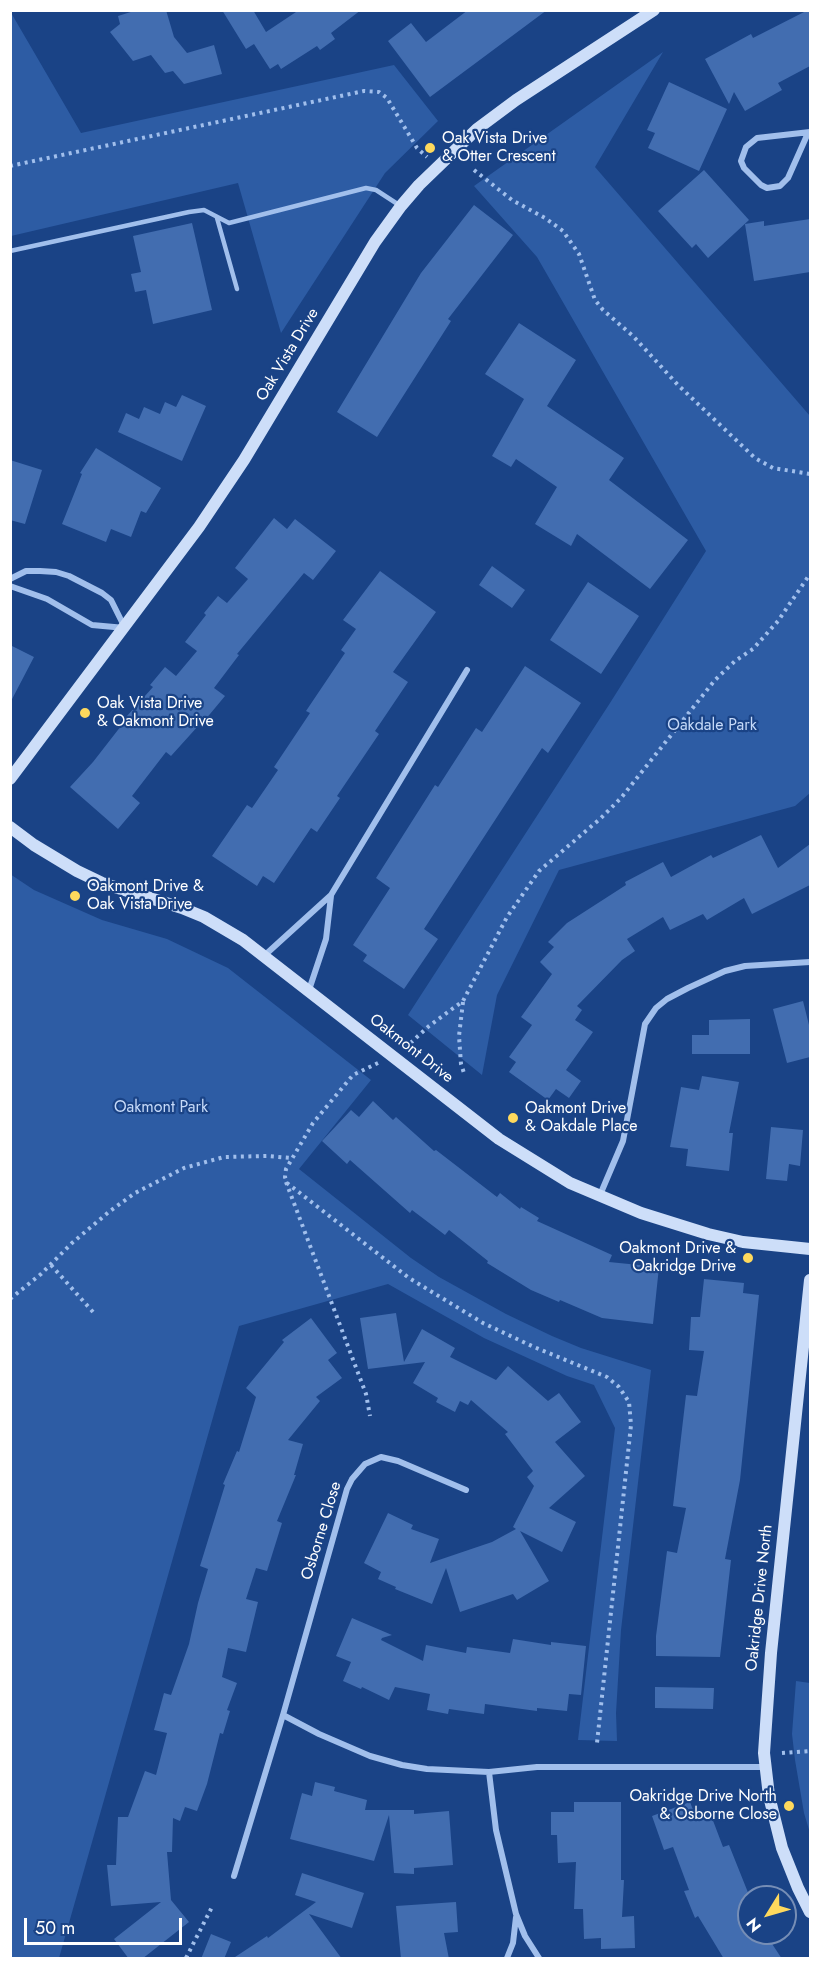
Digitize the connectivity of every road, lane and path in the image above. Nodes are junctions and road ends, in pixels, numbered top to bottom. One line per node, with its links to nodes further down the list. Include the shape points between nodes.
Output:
1 (654, 10): 6 (street, Oak Vista Drive, via 485,123)
2 (809, 133): 2 (street, via 757,138 746,147 741,161 744,168 761,185 780,186 789,178)
3 (424, 155): 4 (path, via 387,98 379,92 364,91)
4 (10, 166)
5 (474, 170): 10 (path, via 512,200 563,231 579,254 603,310 755,458 773,468)
6 (401, 206): 7 (lane, via 366,188 229,223); 14 (street, Oak Vista Drive, via 375,242 244,460)
7 (217, 218): 8 (lane, via 204,210 189,212); 9 (lane)
8 (10, 251)
9 (237, 289)
10 (808, 474)
11 (810, 574): 22 (path, via 778,621 753,649 716,680 621,798 538,871 507,916)
12 (10, 579): 14 (street, via 40,571 69,576 111,600)
13 (10, 586): 14 (street, via 47,599 92,625)
14 (125, 628): 16 (street, Oak Vista Drive)
15 (467, 670): 18 (street)
16 (10, 780)
17 (10, 827): 19 (street, Oakmont Drive, via 77,872 204,917)
18 (331, 895): 19 (street); 21 (street, via 326,939)
19 (265, 955): 21 (street, Oakmont Drive)
20 (810, 962): 28 (street, via 724,971 656,1008 645,1024 623,1141)
21 (309, 990): 28 (street, Oakmont Drive, via 499,1139 545,1169)
22 (464, 1001): 23 (path); 25 (path, via 459,1036)
23 (411, 1044)
24 (375, 1065): 26 (path, via 353,1075 313,1123)
25 (465, 1076)
26 (291, 1158): 27 (path); 30 (path, via 224,1157 184,1168 118,1205)
27 (285, 1177): 34 (path, via 366,1394); 37 (path, via 292,1188 409,1278 483,1323 607,1377 629,1402 631,1425)
28 (599, 1196): 29 (street, Oakmont Drive, via 708,1234)
29 (810, 1249)
30 (51, 1265): 32 (path); 33 (path)
31 (810, 1280): 40 (street, Oakridge Drive North, via 771,1653)
32 (10, 1299)
33 (93, 1312)
34 (370, 1416)
35 (466, 1490): 36 (street, Osborne Close, via 388,1458 374,1459 358,1471 347,1489)
36 (283, 1715): 41 (street, via 327,1738 386,1761 428,1770); 42 (street, Osborne Close)
37 (597, 1743)
38 (810, 1751): 39 (path)
39 (782, 1753)
40 (765, 1767): 41 (street, via 537,1767); 44 (street, Oakridge Drive North, via 782,1848)
41 (489, 1772): 45 (street, via 496,1830)
42 (234, 1876)
43 (213, 1905): 46 (path)
44 (810, 1912)
45 (516, 1914): 47 (street); 48 (street)
46 (186, 1959)
47 (507, 1959)
48 (539, 1959)

